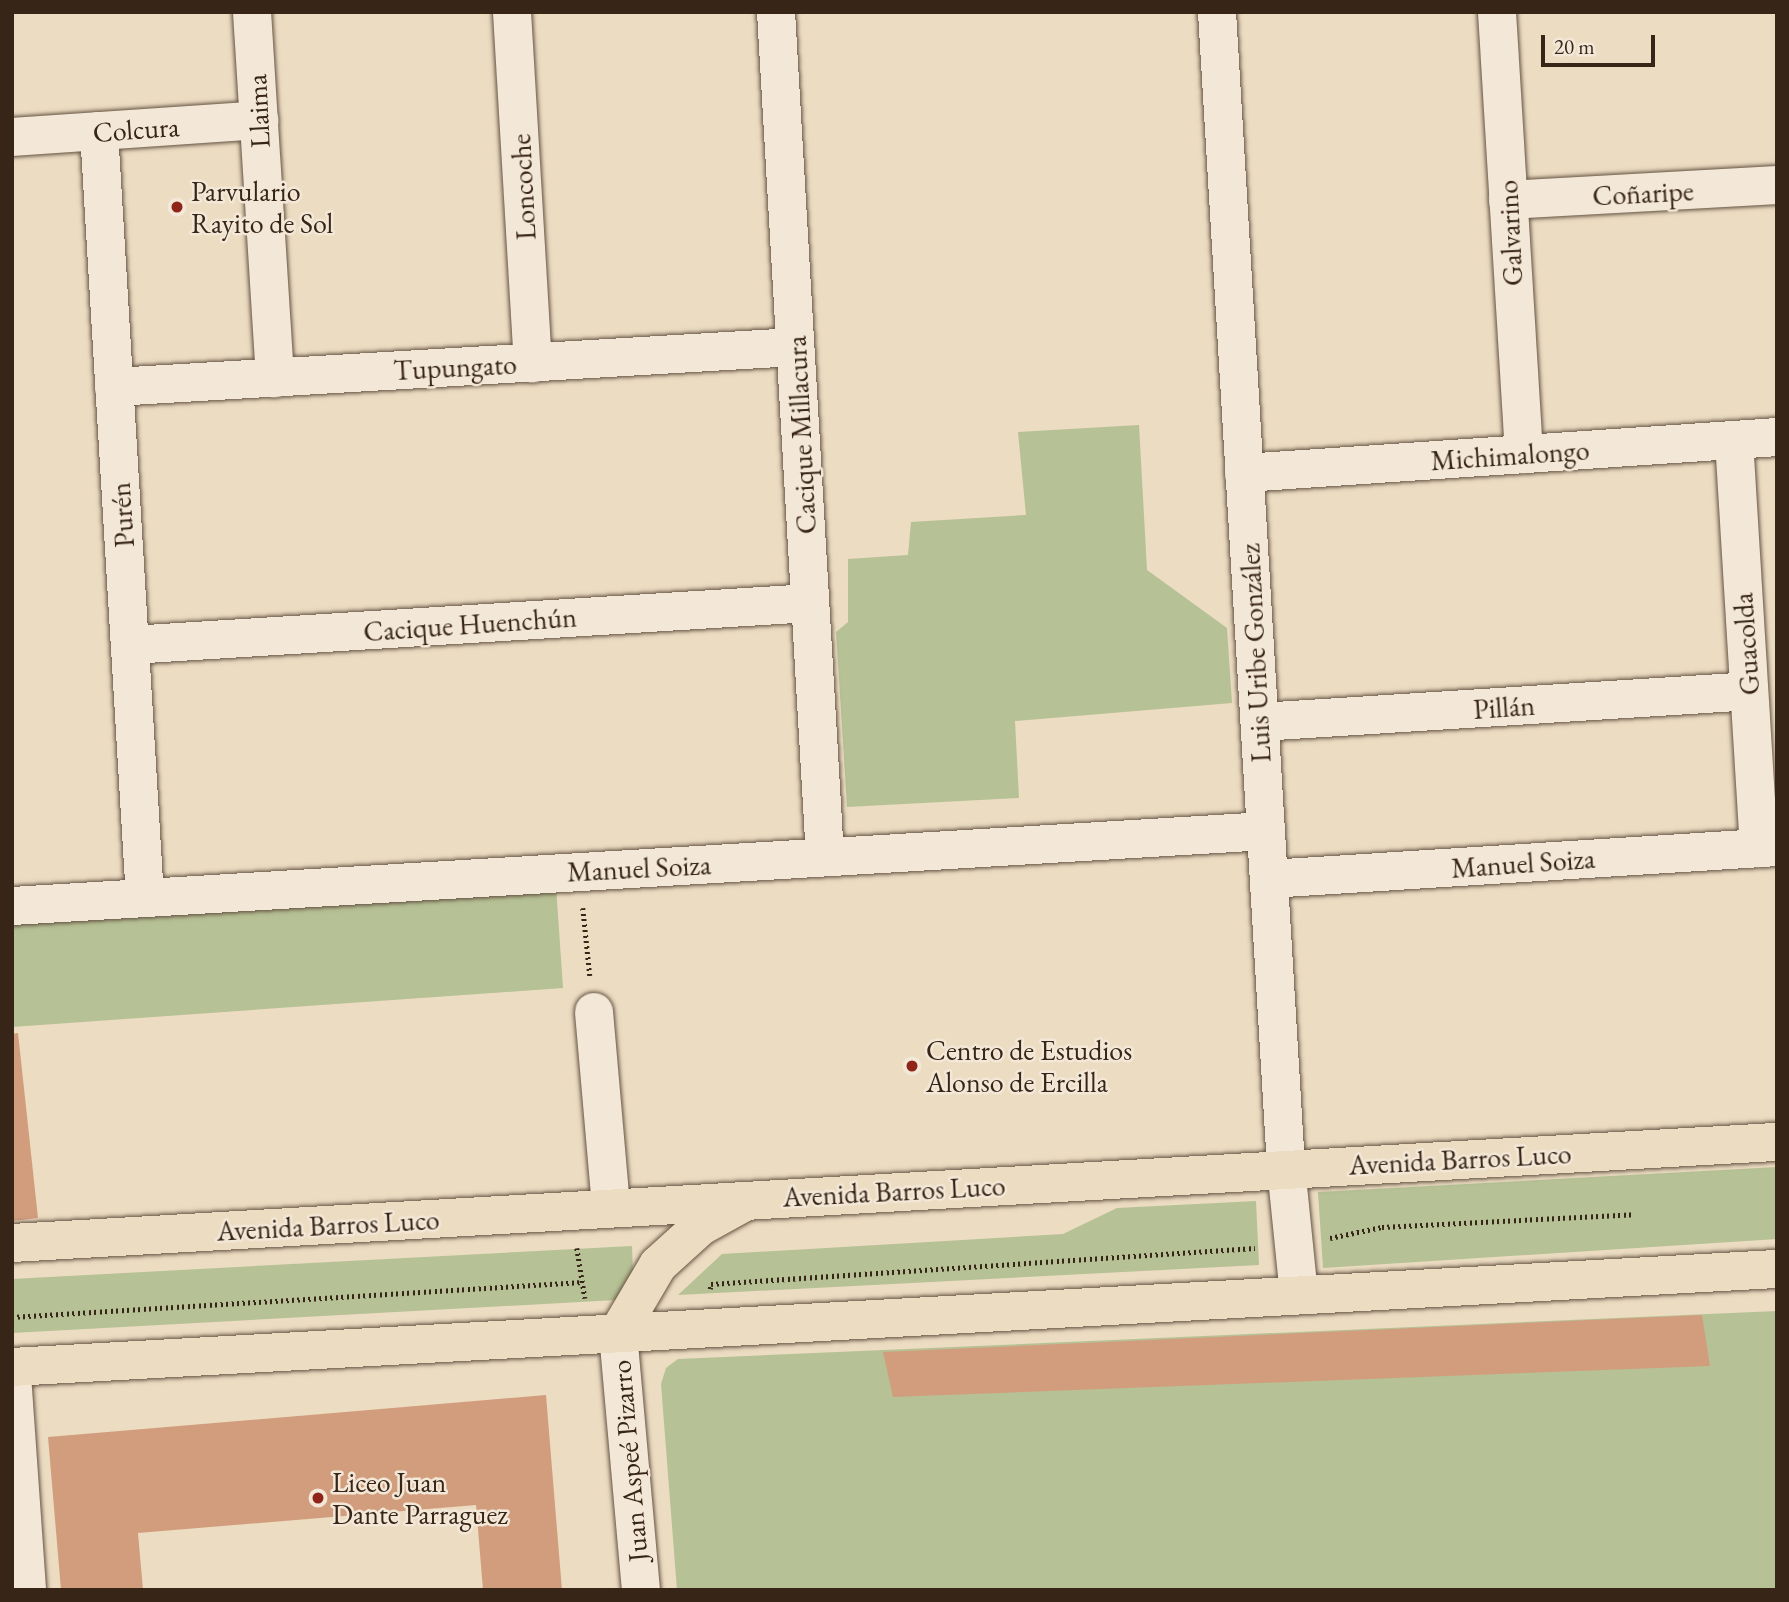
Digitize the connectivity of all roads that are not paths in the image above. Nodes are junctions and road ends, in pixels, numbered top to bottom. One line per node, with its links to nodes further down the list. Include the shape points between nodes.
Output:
1 (253, 12): 6 (street, Llaima)
2 (512, 12): 12 (street, Loncoche)
3 (776, 12): 11 (street, Cacique Millacura)
4 (1217, 12): 18 (street, Luis Uribe González)
5 (1497, 12): 10 (street, Galvarino)
6 (259, 120): 7 (street, Colcura); 13 (street, Llaima)
7 (99, 131): 8 (street, Colcura); 14 (street, Purén)
8 (12, 137)
9 (1777, 186): 10 (street, Coñaripe)
10 (1508, 200): 17 (street, Galvarino)
11 (795, 347): 12 (street, Tupungato); 19 (street, Cacique Millacura)
12 (533, 363): 13 (street, Tupungato)
13 (275, 378): 14 (street, Tupungato)
14 (114, 387): 20 (street, Purén)
15 (1777, 437): 16 (street, Michimalongo)
16 (1734, 440): 17 (street, Michimalongo); 21 (street, Guacolda)
17 (1524, 454): 18 (street, Michimalongo)
18 (1244, 474): 22 (street, Luis Uribe González)
19 (810, 603): 20 (street, Cacique Huenchún); 25 (street, Cacique Millacura)
20 (130, 645): 27 (street, Purén)
21 (1749, 691): 22 (street, Pillán); 24 (street, Guacolda)
22 (1259, 722): 23 (street, Luis Uribe González)
23 (1266, 831): 25 (street, Manuel Soiza); 26 (street, Luis Uribe González)
24 (1768, 848): 26 (street, Manuel Soiza)
25 (825, 857): 27 (street, Manuel Soiza)
26 (1269, 879): 31 (street, Luis Uribe González)
27 (145, 898): 28 (street, Manuel Soiza)
28 (12, 906)
29 (594, 1012): 33 (street)
30 (1777, 1142): 31 (main road, Avenida Barros Luco)
31 (1286, 1167): 32 (main road, Avenida Barros Luco); 36 (street, Luis Uribe González)
32 (752, 1199): 33 (main road, Avenida Barros Luco); 37 (main road, via 678,1244)
33 (611, 1208): 34 (main road, Avenida Barros Luco)
34 (12, 1243)
35 (1777, 1269): 36 (main road)
36 (1299, 1294): 37 (main road)
37 (605, 1333): 38 (main road); 41 (street, Juan Aspeé Pizarro)
38 (12, 1367)
39 (12, 1375): 40 (street)
40 (27, 1590)
41 (641, 1590)

